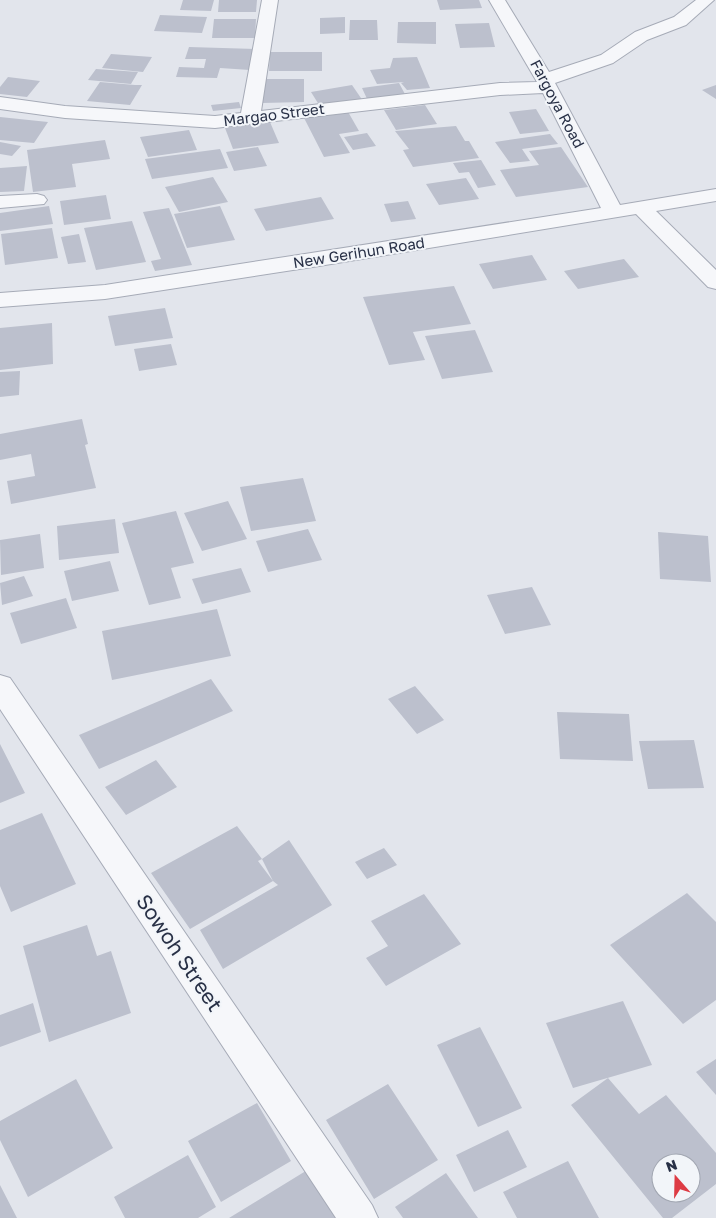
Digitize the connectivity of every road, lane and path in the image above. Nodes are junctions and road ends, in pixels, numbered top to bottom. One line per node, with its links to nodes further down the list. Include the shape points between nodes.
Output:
1 (270, 0): 6 (street)
2 (498, 0): 4 (street, Fargoya Road)
3 (706, 0): 4 (street, Margao Street, via 680,21 641,36 607,59)
4 (547, 83): 6 (street, Margao Street); 11 (street, Fargoya Road)
5 (0, 103): 6 (street, Margao Street, via 66,112 215,122)
6 (250, 118)
7 (716, 195): 10 (street, New Gerihun Road)
8 (37, 200): 9 (street)
9 (0, 202)
10 (640, 207): 11 (street, New Gerihun Road); 12 (street)
11 (613, 210): 13 (street, New Gerihun Road, via 319,260 105,292)
12 (716, 282)
13 (0, 300)
14 (0, 686): 15 (street, Sowoh Street)
15 (10, 721): 16 (street, Sowoh Street)
16 (359, 1218)

